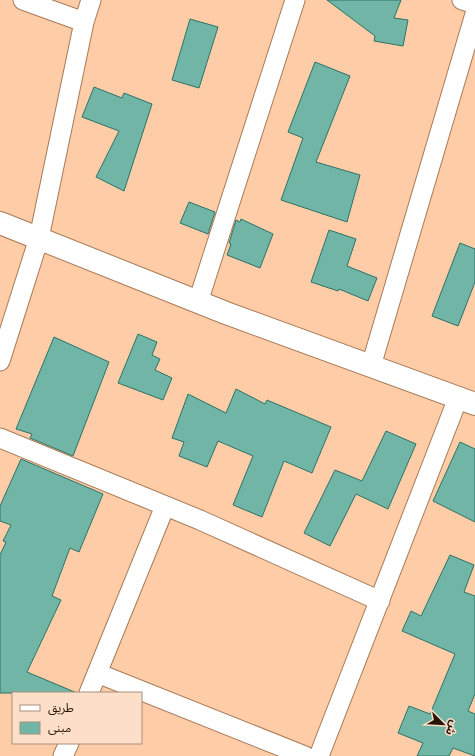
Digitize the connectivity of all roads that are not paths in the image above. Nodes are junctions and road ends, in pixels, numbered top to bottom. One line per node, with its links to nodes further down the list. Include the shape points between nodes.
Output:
1 (23, 0): 7 (street)
2 (91, 0): 7 (street)
3 (295, 0): 10 (street)
4 (462, 0): 5 (street)
5 (475, 4)
6 (475, 14): 12 (street)
7 (84, 22): 9 (street)
8 (0, 223): 9 (street)
9 (39, 238): 10 (street); 11 (street)
10 (198, 302): 12 (street)
11 (0, 361)
12 (370, 366): 13 (street)
13 (467, 401): 16 (street)
14 (0, 438): 15 (street)
15 (165, 506): 16 (street); 17 (street)
16 (380, 601): 22 (street)
17 (97, 673): 18 (street); 21 (street)
18 (89, 692)
19 (69, 744): 20 (street)
20 (63, 756)
21 (305, 756)
22 (318, 756)

